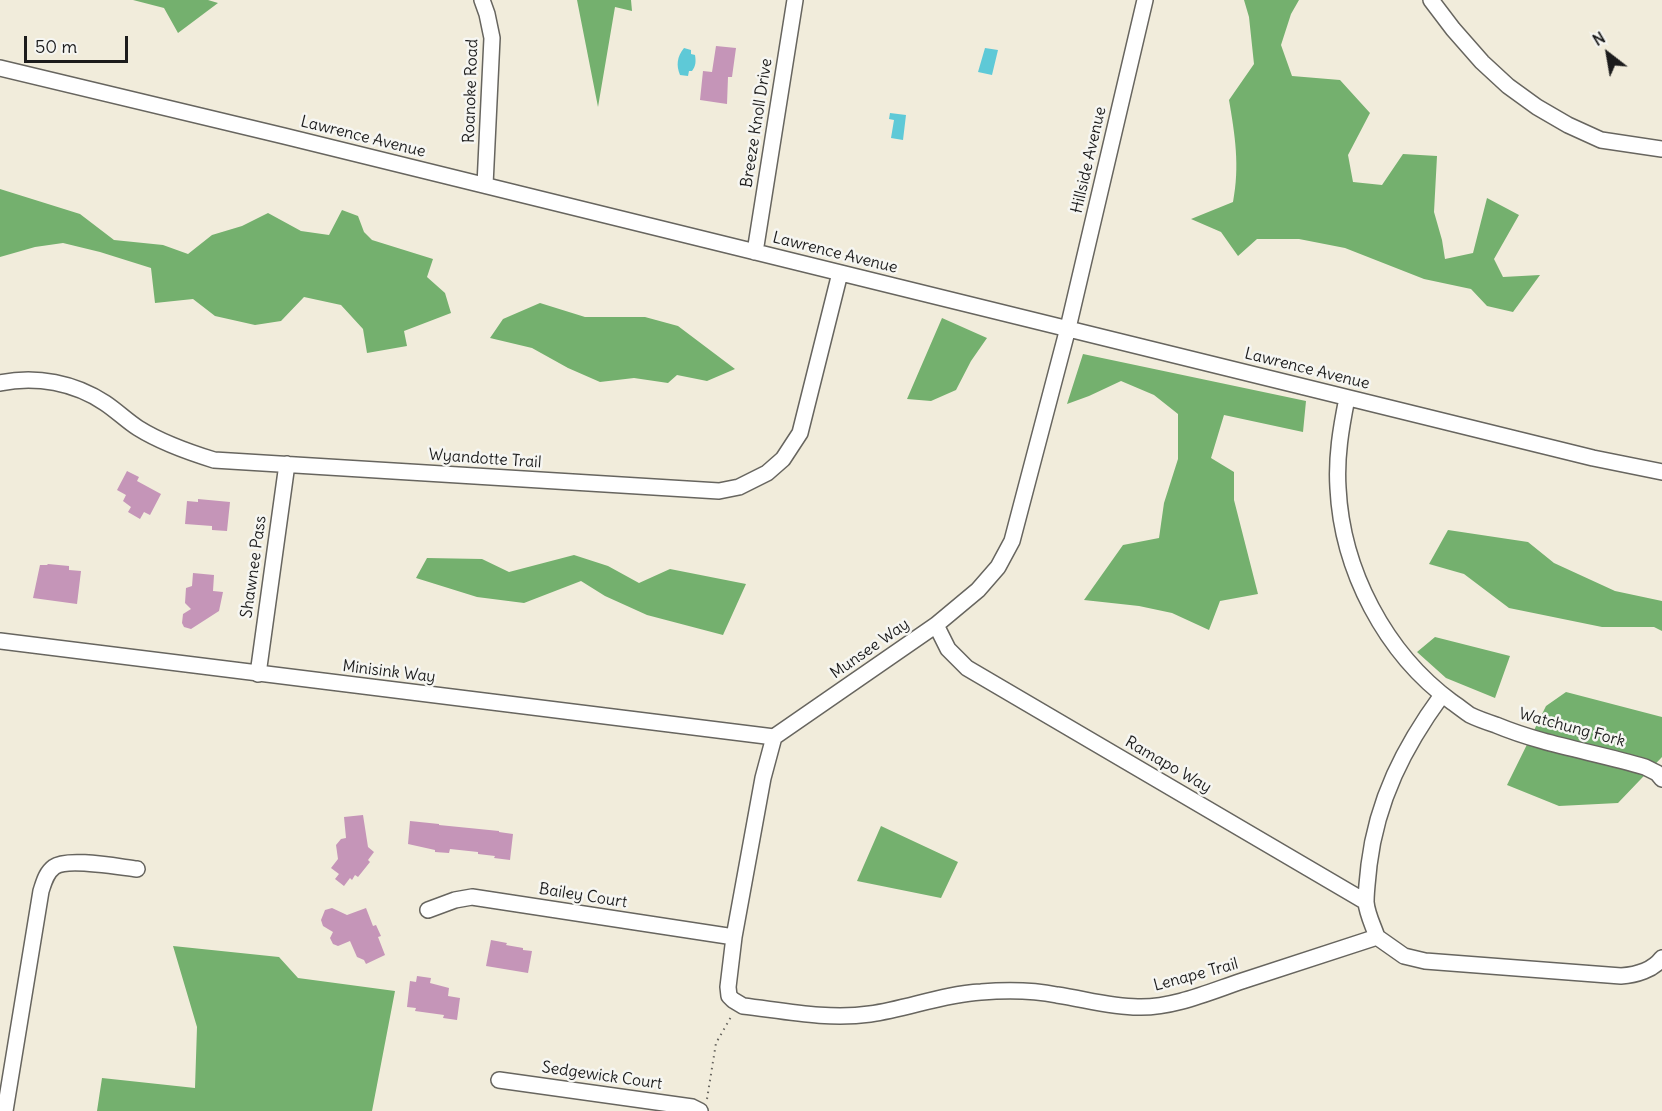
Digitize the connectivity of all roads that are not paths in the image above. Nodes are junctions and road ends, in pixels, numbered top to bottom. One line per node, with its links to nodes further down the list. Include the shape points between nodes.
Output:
1 (482, 0): 7 (street, Roanoke Road, via 492,38)
2 (795, 0): 8 (street, Breeze Knoll Drive)
3 (1145, 0): 10 (street, Hillside Avenue)
4 (1431, 0): 6 (street, via 1482,62 1537,107 1601,140)
5 (0, 68): 7 (street, Lawrence Avenue)
6 (1662, 149)
7 (485, 185): 8 (street, Lawrence Avenue)
8 (755, 252): 9 (street, Lawrence Avenue)
9 (840, 273): 10 (street, Lawrence Avenue); 13 (street, Wyandotte Trail, via 800,433 775,466 740,487 709,491)
10 (1068, 328): 12 (street, Lawrence Avenue); 15 (street, Munsee Way, via 1012,542 998,567 978,590)
11 (0, 383): 13 (street, Wyandotte Trail, via 37,380 65,385 105,403 137,428 190,452 214,459)
12 (1347, 398): 14 (street, Lawrence Avenue); 18 (street, Watchung Fork, via 1338,489 1348,549 1385,632)
13 (287, 464): 17 (street, Shawnee Pass)
14 (1662, 472)
15 (936, 625): 19 (street, Munsee Way); 22 (street, Ramapo Way, via 948,649 967,668)
16 (0, 641): 17 (street, Minisink Way)
17 (258, 674): 19 (street, Minisink Way)
18 (1442, 695): 20 (street, Watchung Fork, via 1471,715 1501,728 1645,767); 22 (street, via 1415,733 1389,785 1371,852)
19 (774, 737): 24 (street)
20 (1662, 779)
21 (137, 869): 29 (street, via 68,861 54,866 45,876)
22 (1366, 902): 25 (street)
23 (428, 909): 24 (street, Bailey Court, via 472,897)
24 (734, 937): 25 (street, Lenape Trail, via 728,987 729,996 738,1003 840,1017 1009,990 1108,1005 1172,1003)
25 (1377, 937): 26 (street, via 1404,956 1425,961 1621,976 1645,970)
26 (1662, 958)
27 (499, 1080): 28 (street, Sedgewick Court, via 692,1107)
28 (703, 1105)
29 (5, 1111)

